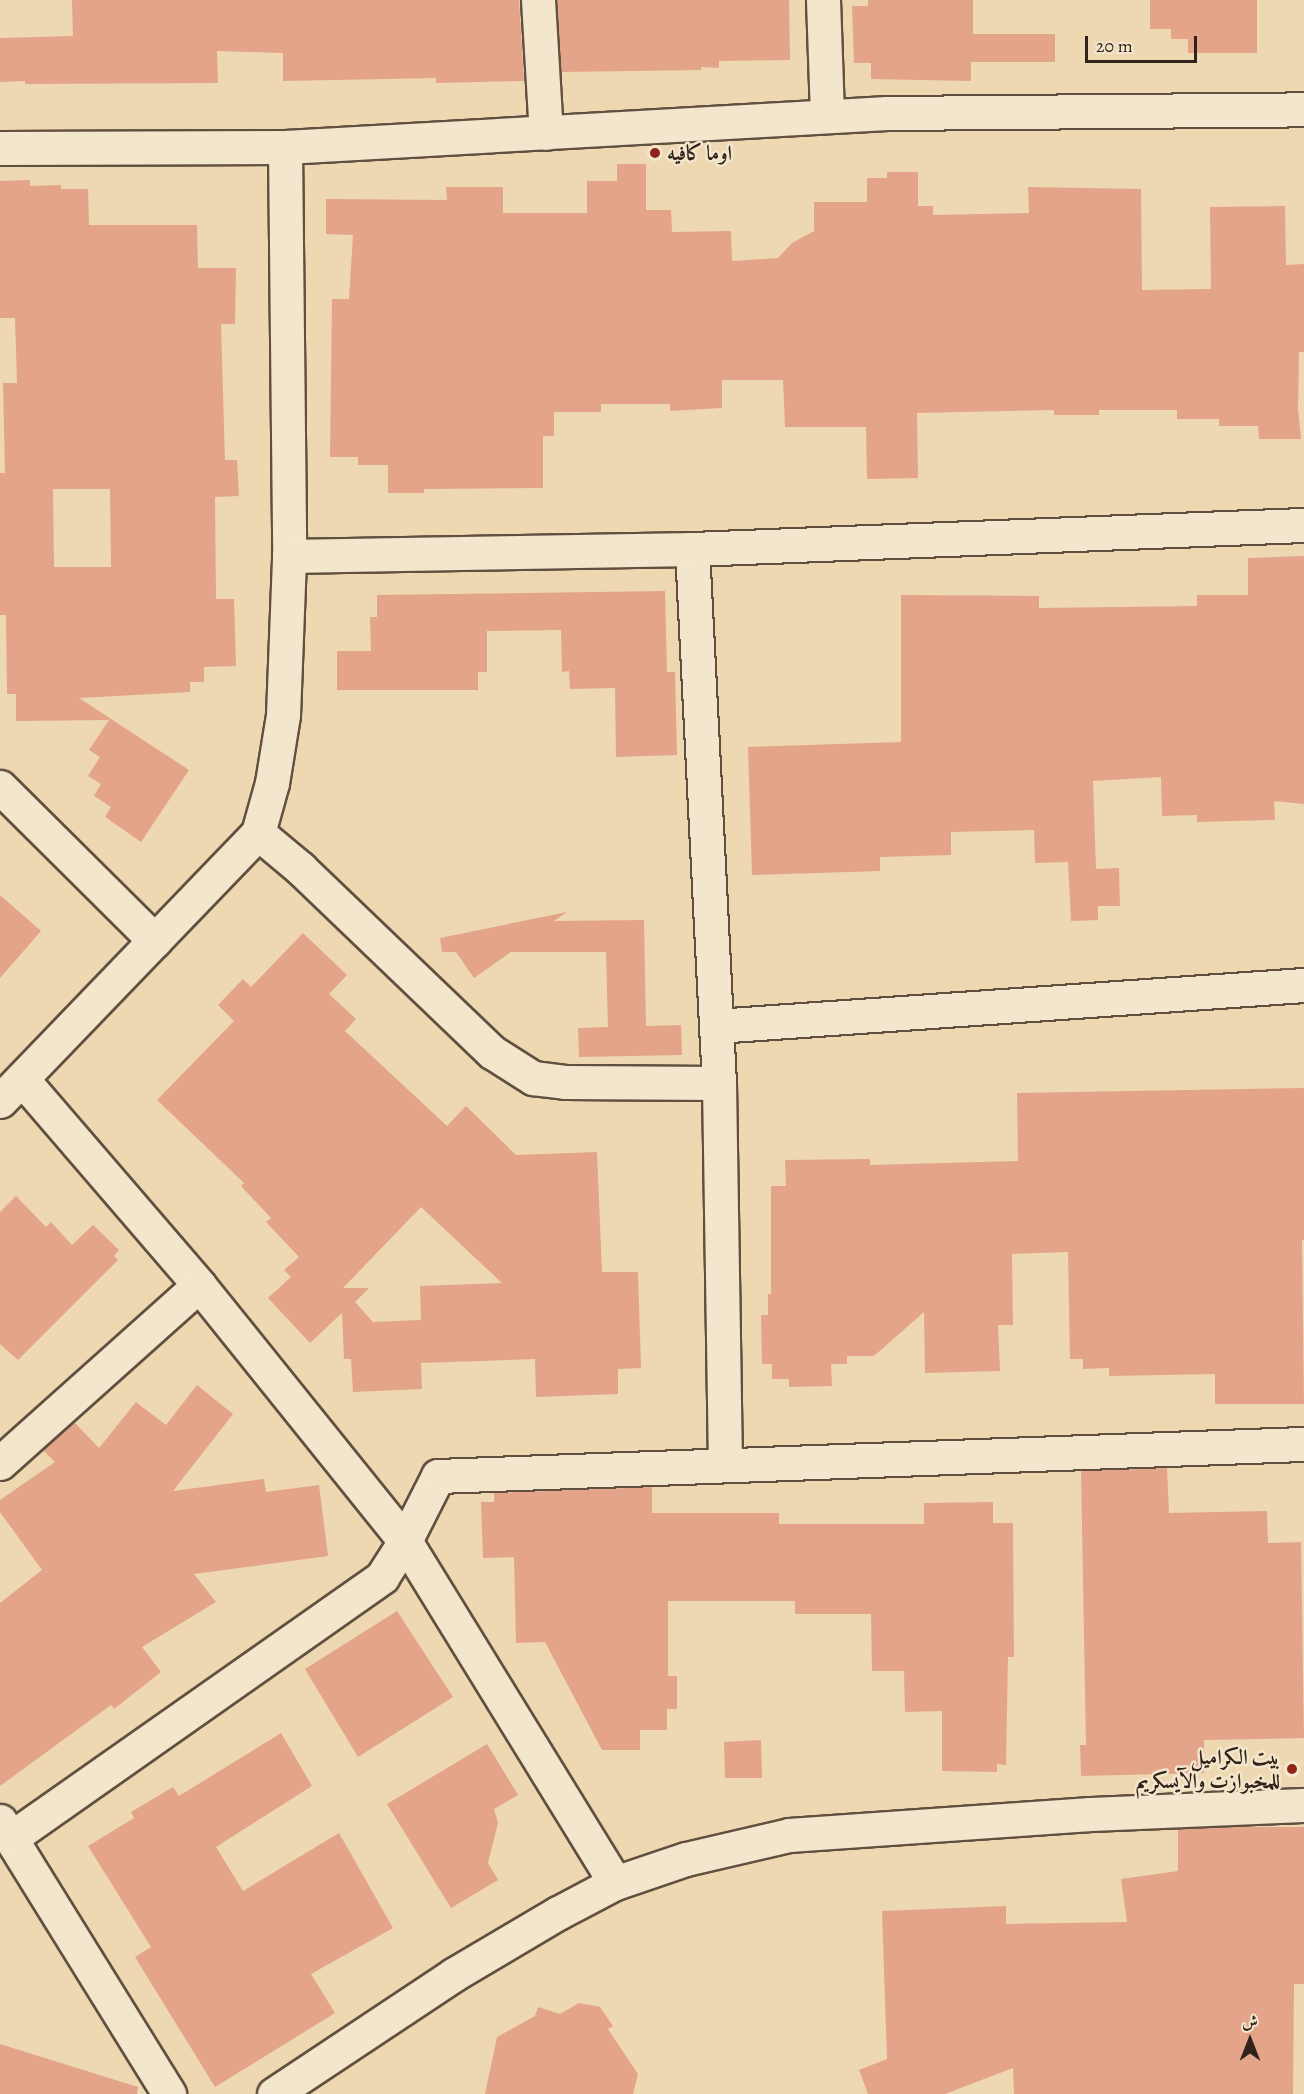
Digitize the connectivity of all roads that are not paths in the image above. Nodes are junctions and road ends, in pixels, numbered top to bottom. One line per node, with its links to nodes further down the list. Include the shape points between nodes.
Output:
1 (538, 0): 5 (street)
2 (823, 0): 4 (street)
3 (1304, 109): 4 (street)
4 (827, 115): 5 (street)
5 (546, 133): 6 (street)
6 (285, 147): 7 (street); 10 (street)
7 (0, 148)
8 (1304, 525): 9 (street)
9 (692, 549): 10 (street); 15 (street)
10 (289, 556): 12 (street, via 283,715 272,783)
11 (0, 787): 13 (street)
12 (258, 833): 13 (street); 16 (street, via 300,868 492,1052 532,1078 565,1082)
13 (154, 941): 17 (street)
14 (1304, 985): 15 (street)
15 (716, 1026): 16 (street)
16 (719, 1083): 21 (street)
17 (11, 1090): 18 (street)
18 (199, 1285): 20 (street); 22 (street)
19 (1304, 1444): 21 (street)
20 (0, 1463)
21 (725, 1465): 22 (street, via 438,1476)
22 (405, 1541): 24 (street, via 382,1576); 25 (street)
23 (1304, 1805): 25 (street, via 1090,1814 789,1835 686,1859)
24 (5, 1829): 26 (street)
25 (615, 1883): 27 (street, via 453,1975)
26 (169, 2094)
27 (274, 2094)

